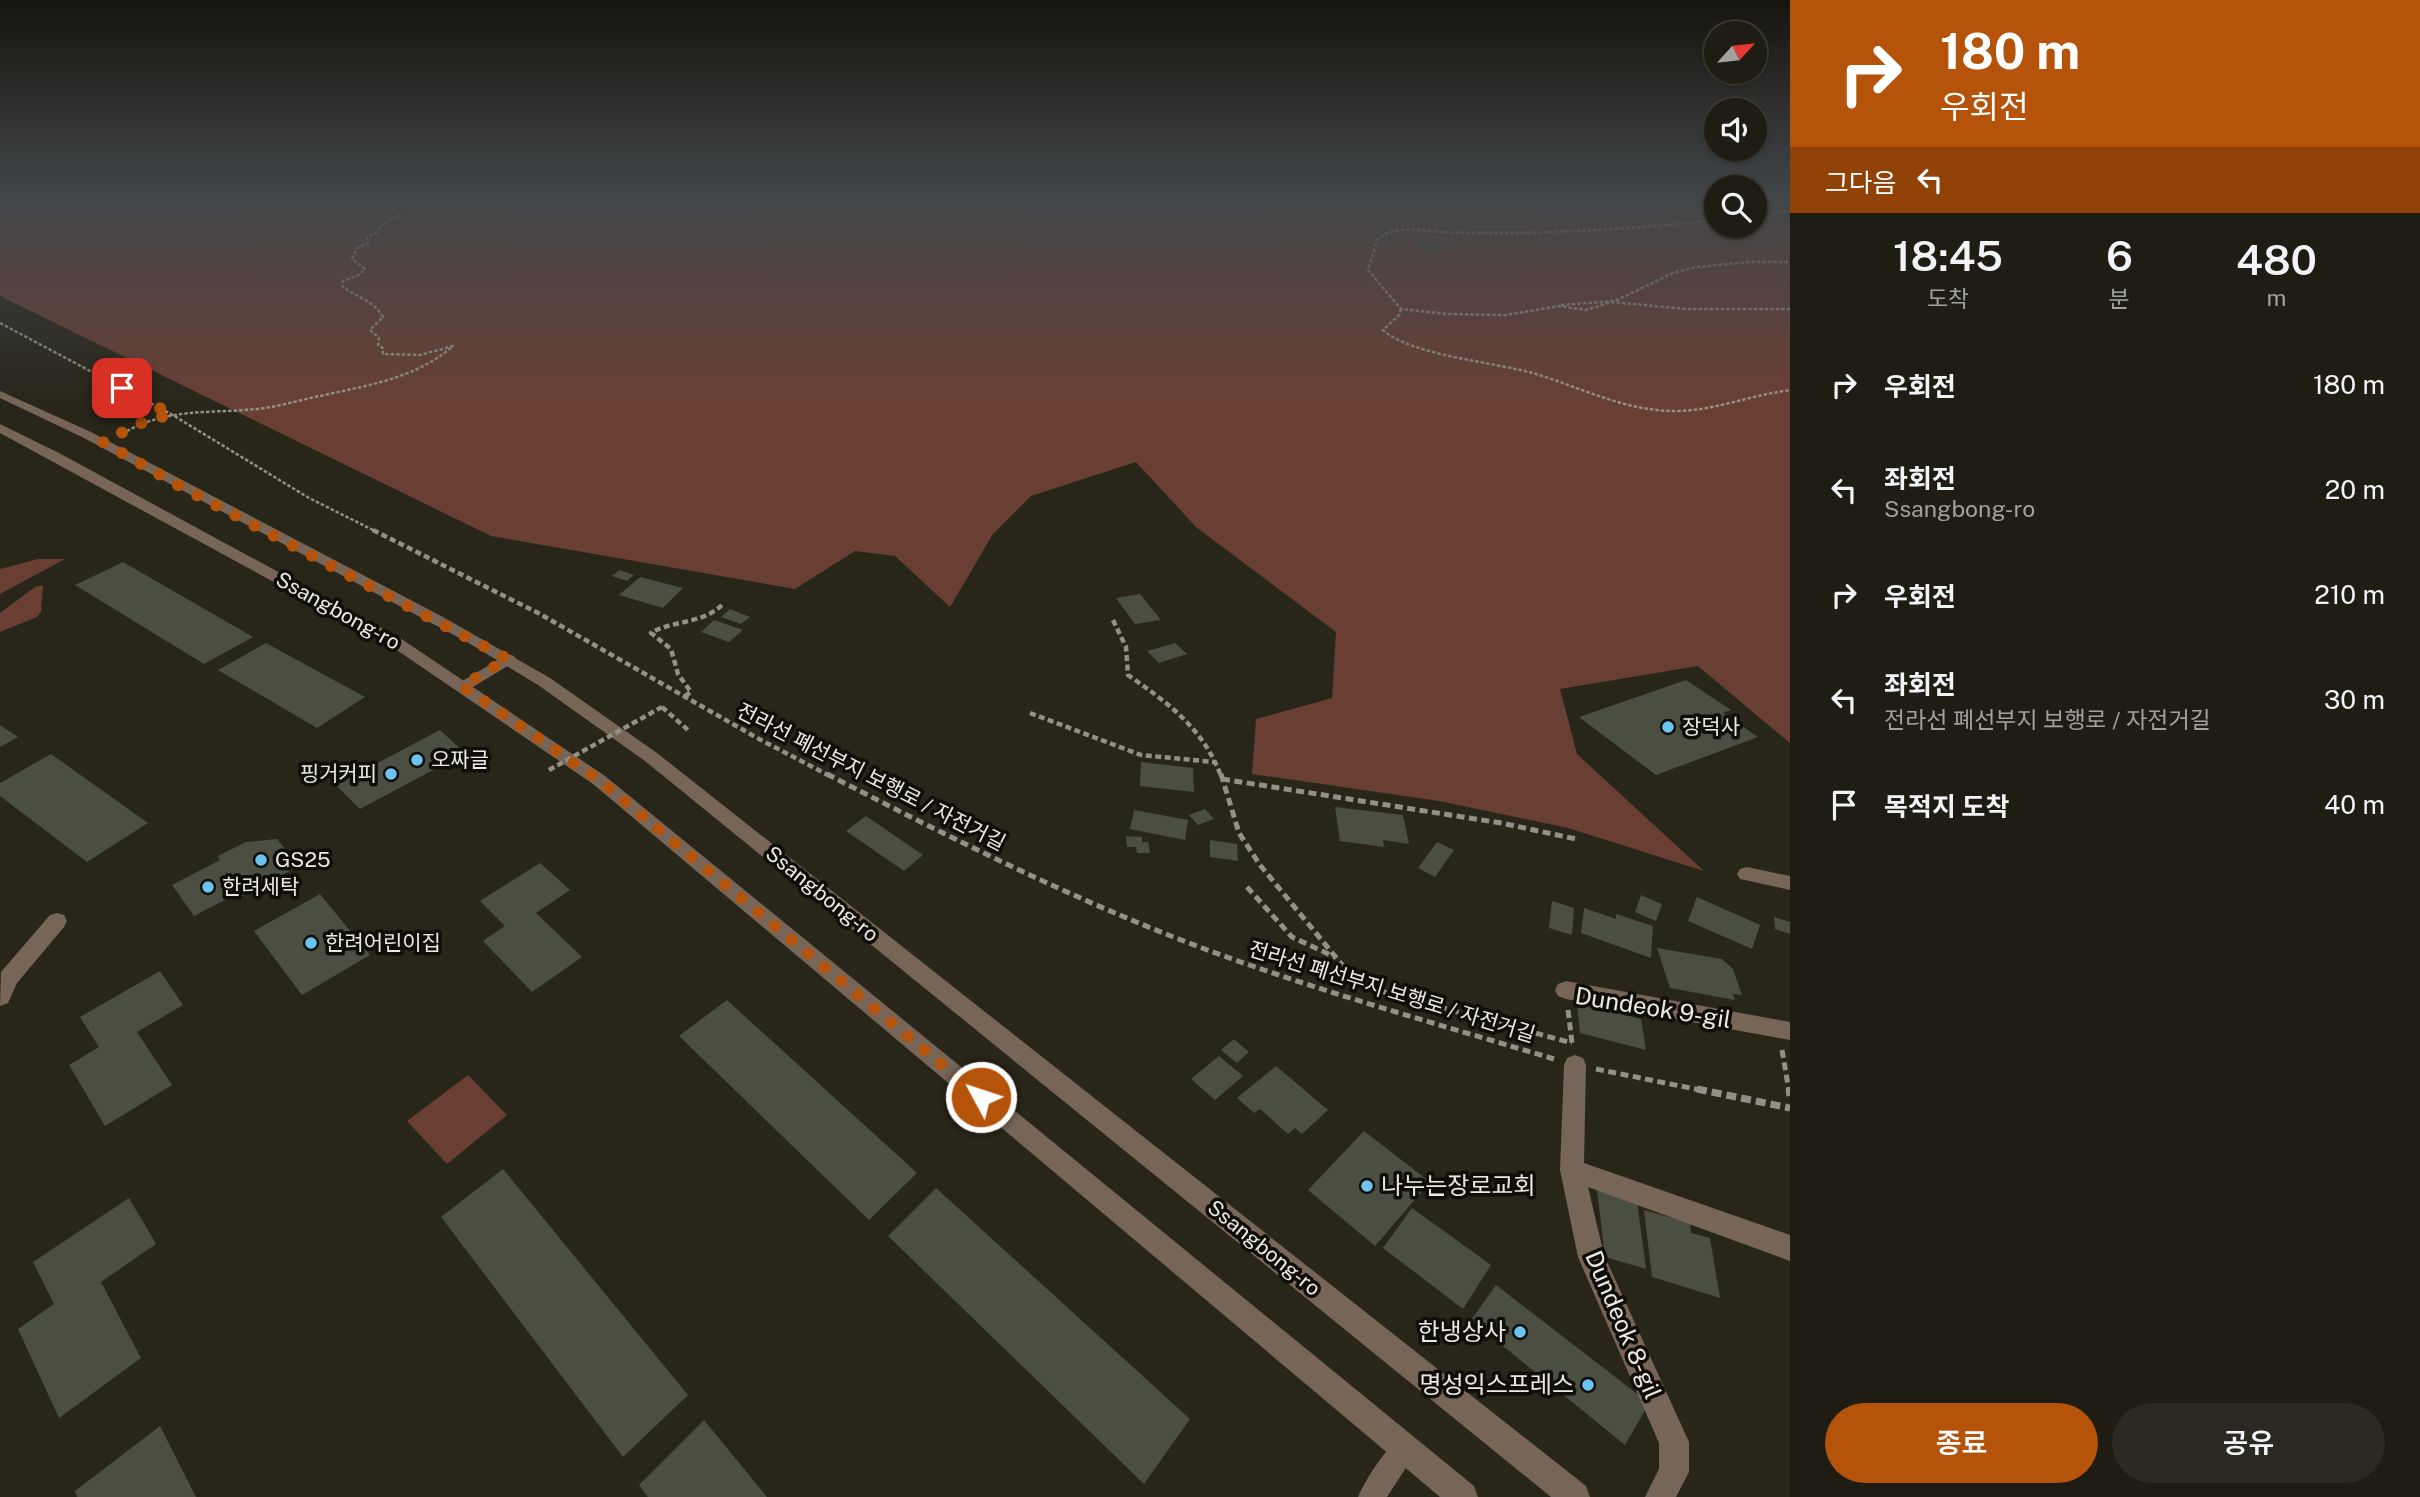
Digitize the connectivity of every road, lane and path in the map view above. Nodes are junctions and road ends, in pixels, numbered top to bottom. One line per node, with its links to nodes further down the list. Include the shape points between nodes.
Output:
1 (361, 266): 11 (path, via 365,269 342,286 377,306 383,317 370,330 379,338 383,354 420,355 453,346 436,361 397,379 260,409)
2 (1369, 266): 6 (path)
3 (1717, 266): 4 (path, via 1682,270)
4 (1612, 303): 5 (path); 5 (path, via 1586,310); 7 (path, via 1686,309)
5 (1559, 306): 6 (path, via 1506,315)
6 (1401, 309): 9 (path, via 1383,330 1391,337 1536,374 1623,404 1676,412)
7 (1790, 309)
8 (0, 323): 11 (path, 전라선 폐선부지 보행로 / 자전거길)
9 (1790, 390)
10 (0, 394): 13 (street, Ssangbong-ro)
11 (171, 414): 13 (path); 18 (path, 전라선 폐선부지 보행로 / 자전거길, via 309,498 540,614)
12 (0, 428): 17 (street, Ssangbong-ro, via 394,641)
13 (103, 442): 16 (street, Ssangbong-ro)
14 (724, 603): 18 (path, via 703,619 652,633 675,656 678,674 690,688)
15 (1113, 620): 21 (path, via 1126,647 1128,675 1184,716)
16 (508, 659): 17 (street); 41 (street, Ssangbong-ro, via 651,757)
17 (462, 686): 38 (street, Ssangbong-ro, via 599,780)
18 (685, 696): 33 (path, 전라선 폐선부지 보행로 / 자전거길, via 900,813 1065,893 1178,939 1301,983)
19 (1030, 712): 21 (path, via 1141,755)
20 (689, 731): 22 (path, bridge, via 662,708)
21 (1214, 762): 23 (path)
22 (549, 770)
23 (1222, 779): 24 (path); 29 (path, via 1246,844)
24 (1576, 839)
25 (1747, 874): 26 (street)
26 (1790, 883)
27 (1247, 887): 29 (path, via 1293,937)
28 (57, 921): 31 (street, via 22,960)
29 (1336, 957): 33 (path, via 1366,987)
30 (1566, 990): 32 (street, Dundeok 9-gil); 33 (path, Dundeok 9-gil)
31 (0, 997)
32 (1784, 1030): 34 (path)
33 (1574, 1054): 35 (path, 전라선 폐선부지 보행로 / 자전거길); 36 (street)
34 (1790, 1096)
35 (1790, 1108)
36 (1572, 1170): 37 (street); 42 (street, Dundeok 8-gil, via 1591,1257 1674,1443 1674,1472)
37 (1790, 1248)
38 (1405, 1449): 39 (lane); 40 (street, Ssangbong-ro)
39 (1371, 1497)
40 (1463, 1497)
41 (1576, 1497)
42 (1660, 1497)

